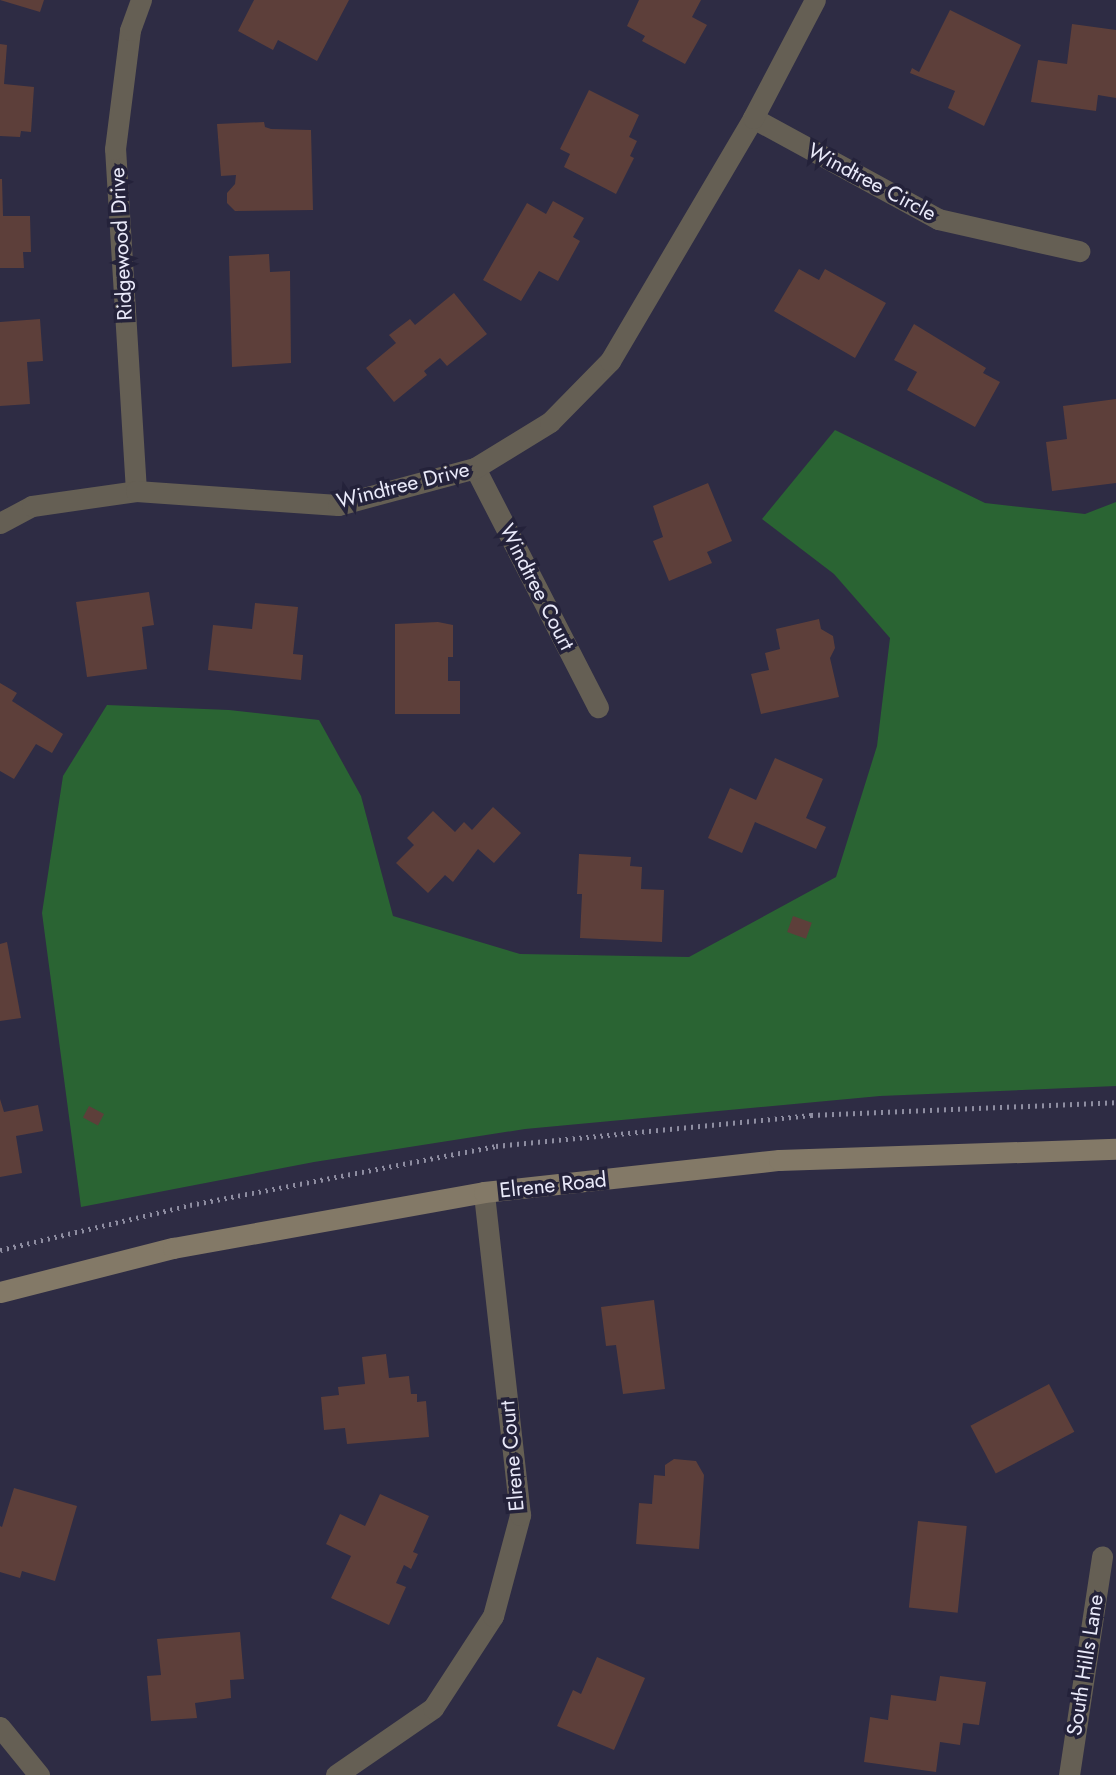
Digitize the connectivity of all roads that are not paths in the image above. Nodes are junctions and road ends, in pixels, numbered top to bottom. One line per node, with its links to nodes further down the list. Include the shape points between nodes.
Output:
1 (141, 0): 6 (street, Ridgewood Drive, via 130,30 115,149)
2 (815, 0): 3 (street, Windtree Drive)
3 (753, 118): 4 (street, Windtree Circle, via 938,219); 5 (street, Windtree Drive, via 610,361 550,422)
4 (1079, 251)
5 (475, 467): 6 (street, Windtree Drive, via 338,505); 8 (street, Windtree Court)
6 (136, 492): 7 (street, Windtree Drive, via 32,506)
7 (0, 523)
8 (598, 707)
9 (1116, 1149): 10 (street, Elrene Road, via 779,1160)
10 (484, 1192): 11 (street, Elrene Road, via 173,1248); 15 (street, Elrene Court, via 520,1515 493,1616 433,1708)
11 (0, 1292)
12 (1102, 1556): 16 (street, South Hills Lane)
13 (0, 1727): 14 (street)
14 (39, 1775)
15 (336, 1775)
16 (1069, 1775)

